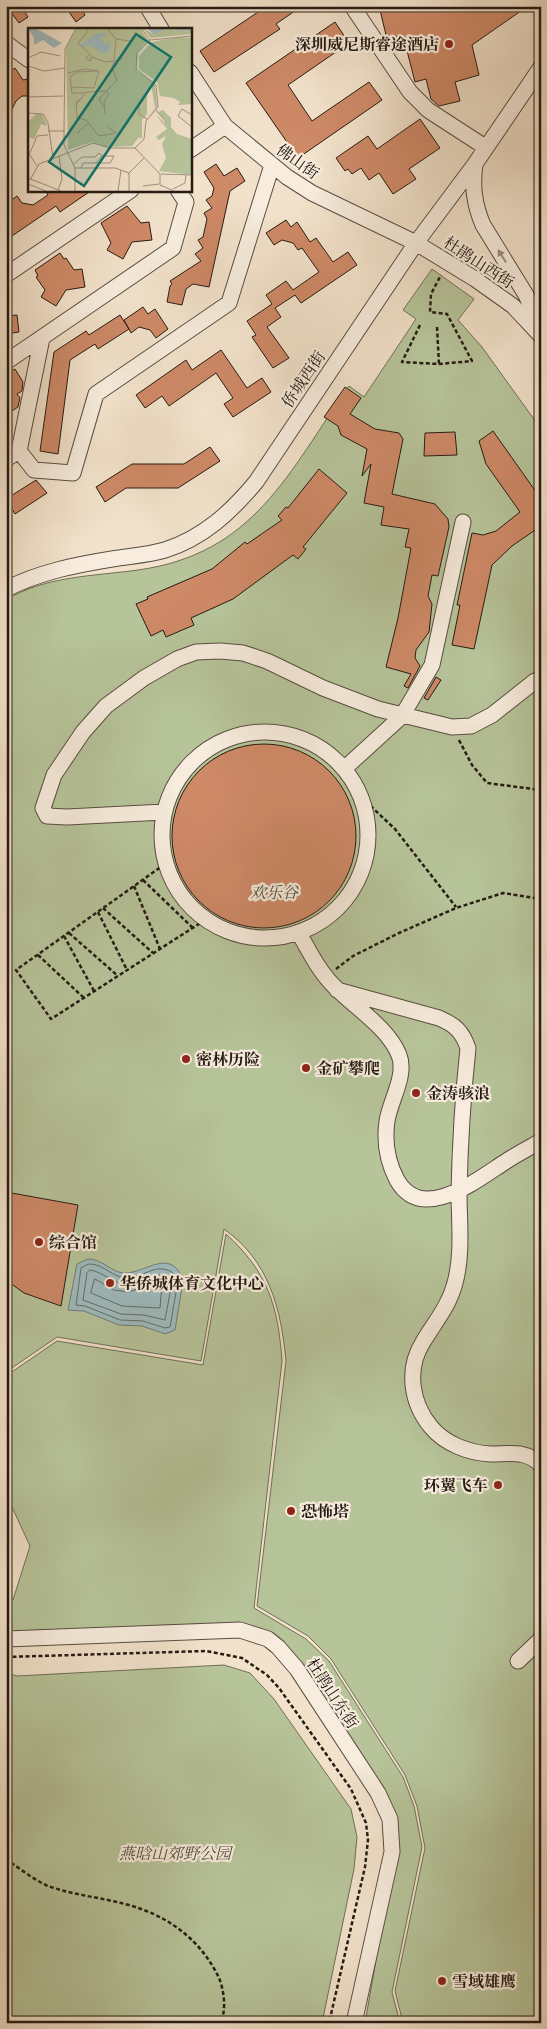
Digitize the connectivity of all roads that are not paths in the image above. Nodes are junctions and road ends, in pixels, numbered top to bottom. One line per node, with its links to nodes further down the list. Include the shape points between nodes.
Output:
1 (147, 6): 3 (street)
2 (352, 6): 9 (street, via 410,92 428,110)
3 (161, 28)
4 (6, 43): 5 (street)
5 (28, 59)
6 (541, 67): 9 (street, 侨城西街)
7 (191, 74): 8 (street, 佛山街)
8 (225, 126): 10 (street); 12 (street, 佛山街)
9 (485, 147): 11 (street, 侨城西街)
10 (191, 149)
11 (475, 164): 15 (street, 侨城西街); 17 (street, one-way to 11, via 534,309 483,225 473,190)
12 (272, 165): 15 (street, 佛山街, via 312,193); 21 (street, via 229,303 96,394 74,474 34,470)
13 (130, 191): 16 (street)
14 (179, 191): 19 (street, via 186,202 173,248)
15 (416, 243): 18 (street, 杜鹃山西街, via 499,295); 24 (street, 侨城西街, via 256,482 236,506 188,541 165,550 46,572)
16 (6, 275)
17 (541, 329)
18 (541, 336)
19 (42, 338): 20 (street); 21 (street)
20 (6, 362)
21 (19, 451): 22 (street)
22 (6, 459)
23 (463, 522): 26 (street, via 432,665)
24 (6, 589)
25 (541, 679): 26 (street, via 492,715 471,726 452,727)
26 (402, 716): 27 (street); 28 (street, via 323,688 243,653 196,652 177,658 106,706 54,775 43,808 48,816 67,817)
27 (344, 768): 28 (street, via 323,750 298,737 270,732 241,735 214,745 192,762 174,785); 29 (street, via 361,797 368,829 365,862 351,892 328,916)
28 (164, 812): 29 (street, via 161,838 165,864 199,924 237,935 268,938)
29 (299, 933): 30 (street, via 325,977)
30 (337, 990): 32 (street, via 385,1035 399,1055 400,1077 387,1119 385,1140 391,1168 401,1186 421,1199); 32 (street, via 439,1018 463,1034 468,1048)
31 (541, 1141): 32 (street)
32 (459, 1191): 33 (street, via 459,1269 449,1301 416,1356 413,1380 416,1403 432,1429 455,1445 479,1453 521,1453)
33 (541, 1466)
34 (6, 1639): 37 (street, 杜鹃山东街, via 240,1630 268,1639 289,1657 378,1793 390,1818 392,1852)
35 (541, 1640): 36 (street)
36 (518, 1661)
37 (354, 2023)

